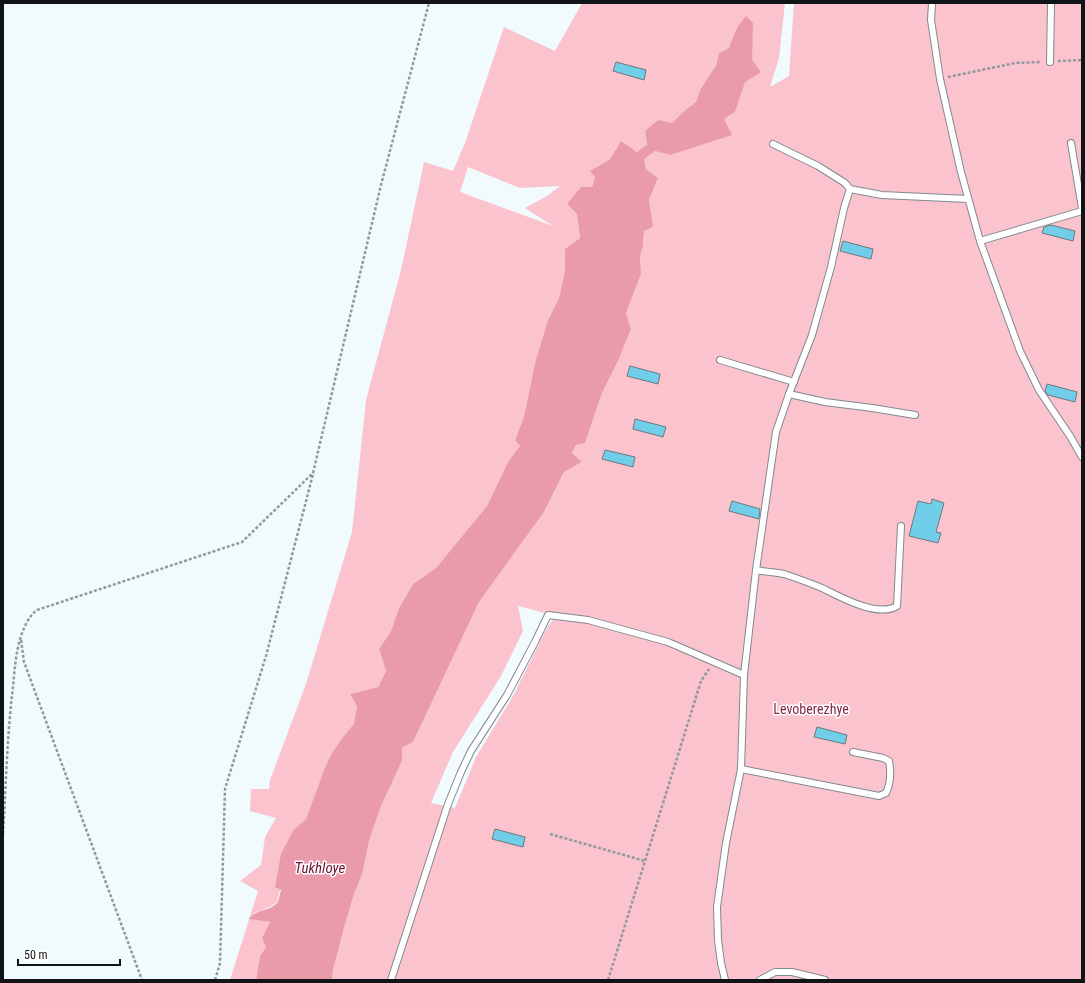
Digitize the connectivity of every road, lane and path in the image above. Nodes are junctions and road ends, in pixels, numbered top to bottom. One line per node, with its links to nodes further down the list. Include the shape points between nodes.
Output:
1 (429, 3): 19 (path, via 381,185)
2 (932, 3): 6 (lane, via 931,20)
3 (1051, 3): 5 (lane)
4 (1082, 60): 5 (path)
5 (1050, 62): 6 (path, via 1015,63)
6 (940, 79): 10 (lane)
7 (1071, 143): 11 (lane)
8 (773, 144): 9 (lane, via 818,166)
9 (850, 189): 10 (lane, via 882,195); 15 (lane, via 812,335)
10 (968, 199): 13 (lane)
11 (1082, 208)
12 (1082, 211): 13 (lane)
13 (980, 241): 18 (lane, via 1020,351 1039,390)
14 (720, 360): 15 (lane)
15 (794, 382): 16 (lane)
16 (789, 394): 17 (lane); 21 (lane, via 776,432)
17 (915, 415)
18 (1082, 457)
19 (313, 473): 22 (path, via 242,542 37,610 25,625); 31 (path, via 266,656 225,789 220,963)
20 (901, 526): 21 (lane, via 897,606 891,610 846,601 821,588 783,574)
21 (756, 570): 24 (lane)
22 (21, 638): 27 (path, via 15,661 10,710); 30 (path, via 24,662)
23 (714, 662): 24 (lane); 29 (path, via 701,681); 32 (lane, via 668,642 634,632 588,620 548,615 507,695 470,751 448,804)
24 (744, 675): 26 (lane)
25 (853, 752): 26 (lane, via 888,761 889,786 886,794 879,796)
26 (740, 769): 34 (lane, via 717,907 720,963)
27 (3, 834)
28 (550, 834): 29 (path)
29 (645, 861): 33 (path)
30 (142, 980)
31 (216, 980)
32 (391, 980)
33 (608, 980)
34 (725, 980)
35 (760, 980): 36 (lane, via 775,972 792,972)
36 (825, 980)

